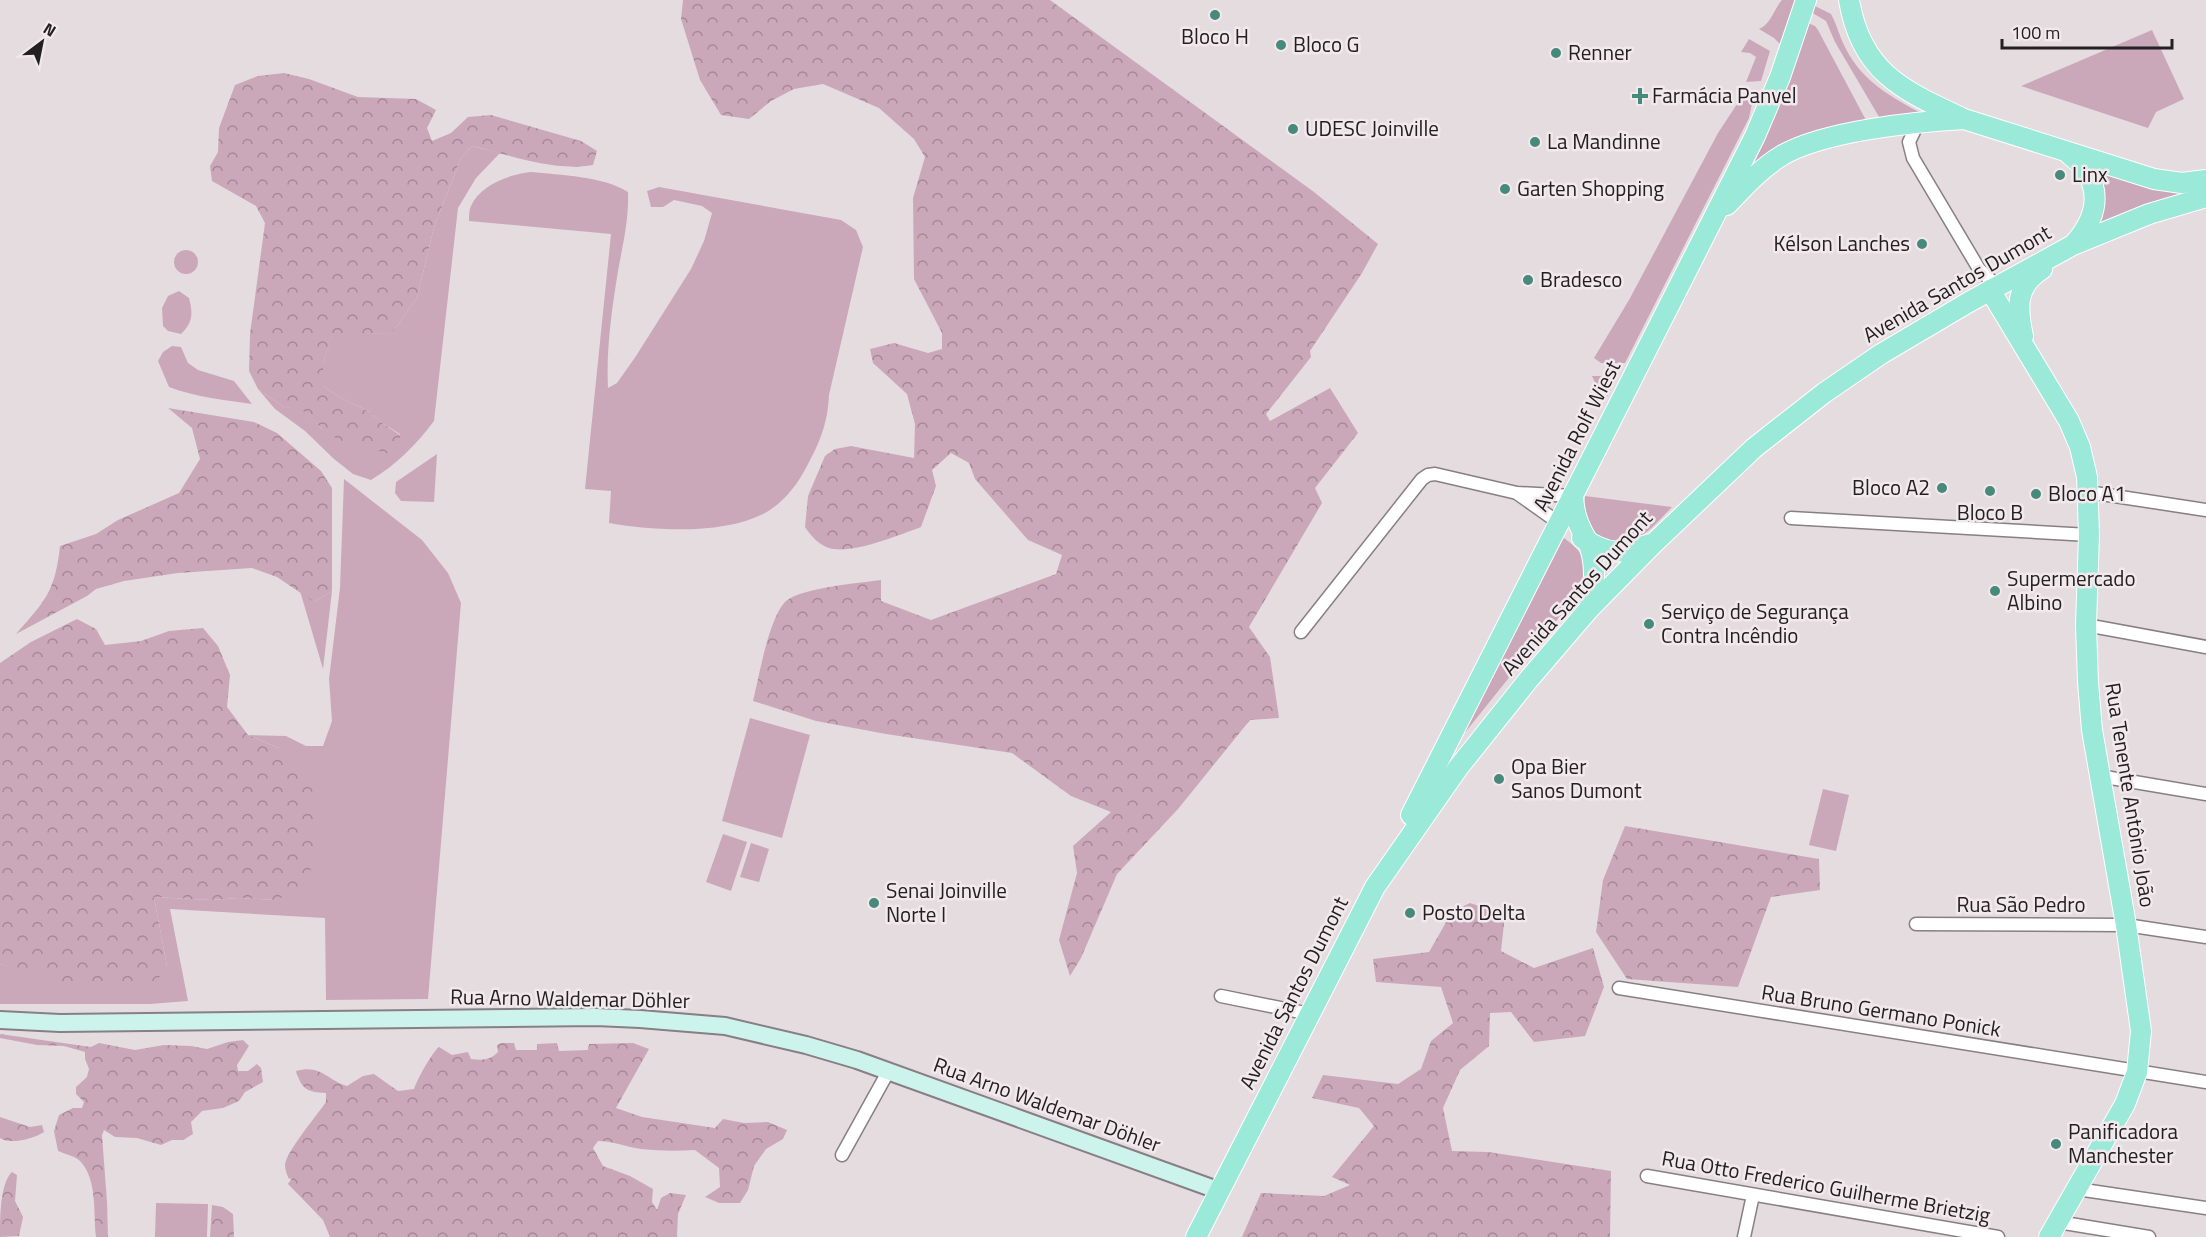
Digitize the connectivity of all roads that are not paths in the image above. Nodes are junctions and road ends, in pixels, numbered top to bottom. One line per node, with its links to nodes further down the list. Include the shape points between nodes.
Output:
1 (1806, 0): 10 (main road, Avenida Rolf Wiest, via 1768,105)
2 (1832, 0): 4 (main road)
3 (1849, 0): 4 (main road)
4 (1853, 21): 5 (main road, via 1871,58 1894,83)
5 (1964, 119): 6 (main road); 7 (main road)
6 (1918, 123): 10 (main road, via 1833,137 1796,148 1758,173); 13 (street, Rua Tenente Antônio João, via 1909,142 1913,158)
7 (2066, 151): 8 (main road, via 2168,182); 12 (main road, via 2090,177 2095,198 2092,218)
8 (2206, 180)
9 (2206, 197): 11 (main road, Avenida Santos Dumont)
10 (1713, 220): 17 (main road, Avenida Rolf Wiest)
11 (2121, 224): 12 (main road, Avenida Santos Dumont); 14 (main road, via 2027,281 2019,305)
12 (2073, 245): 13 (main road, Avenida Santos Dumont)
13 (1994, 288): 14 (main road, Rua Tenente Antônio João); 23 (main road, Avenida Santos Dumont, via 1881,354 1824,393 1754,448)
14 (2025, 347): 15 (main road, Rua Tenente Antônio João, via 2075,434)
15 (2088, 492): 18 (street); 21 (main road, Rua Tenente Antônio João)
16 (1517, 493): 17 (street); 20 (street); 26 (street, via 1428,475)
17 (1574, 496): 20 (main road, Avenida Rolf Wiest); 22 (main road, via 1577,523)
18 (2206, 510)
19 (1791, 518): 21 (street)
20 (1559, 523): 22 (main road); 30 (main road, Avenida Rolf Wiest)
21 (2089, 535): 25 (main road, Rua Tenente Antônio João)
22 (1587, 541): 23 (main road, via 1616,553); 24 (main road, via 1594,576)
23 (1653, 544): 24 (main road, Avenida Santos Dumont)
24 (1589, 609): 30 (main road, Avenida Santos Dumont, via 1458,768)
25 (2086, 625): 27 (street); 28 (main road, Rua Tenente Antônio João)
26 (1301, 632)
27 (2206, 646)
28 (2099, 776): 29 (street); 32 (main road, Rua Tenente Antônio João)
29 (2206, 794)
30 (1374, 887): 36 (main road, Avenida Santos Dumont)
31 (1916, 924): 32 (street, Rua São Pedro)
32 (2126, 925): 33 (street, Rua São Pedro); 39 (main road, Rua Tenente Antônio João, via 2139,1010)
33 (2206, 937)
34 (1619, 988): 39 (street, Rua Bruno Germano Ponick)
35 (1221, 996): 36 (street)
36 (1310, 1014): 44 (main road, Avenida Santos Dumont)
37 (0, 1020): 38 (main road, Rua Arno Waldemar Döhler, via 60,1023 640,1018 754,1031)
38 (888, 1072): 41 (street); 44 (main road, Rua Arno Waldemar Döhler)
39 (2137, 1072): 40 (street, Rua Bruno Germano Ponick); 43 (main road, Rua Tenente Antônio João, via 2126,1104)
40 (2206, 1082)
41 (842, 1155)
42 (1647, 1176): 45 (street, Rua Otto Frederico Guilherme Brietzig)
43 (2077, 1189): 46 (street); 47 (main road, Rua Tenente Antônio João)
44 (1220, 1191): 48 (main road, Avenida Santos Dumont)
45 (1753, 1195): 49 (street); 50 (street, Rua Otto Frederico Guilherme Brietzig)
46 (2206, 1208)
47 (2054, 1229): 51 (street)
48 (1196, 1237)
49 (1744, 1237)
50 (1998, 1237)
51 (2150, 1237)

